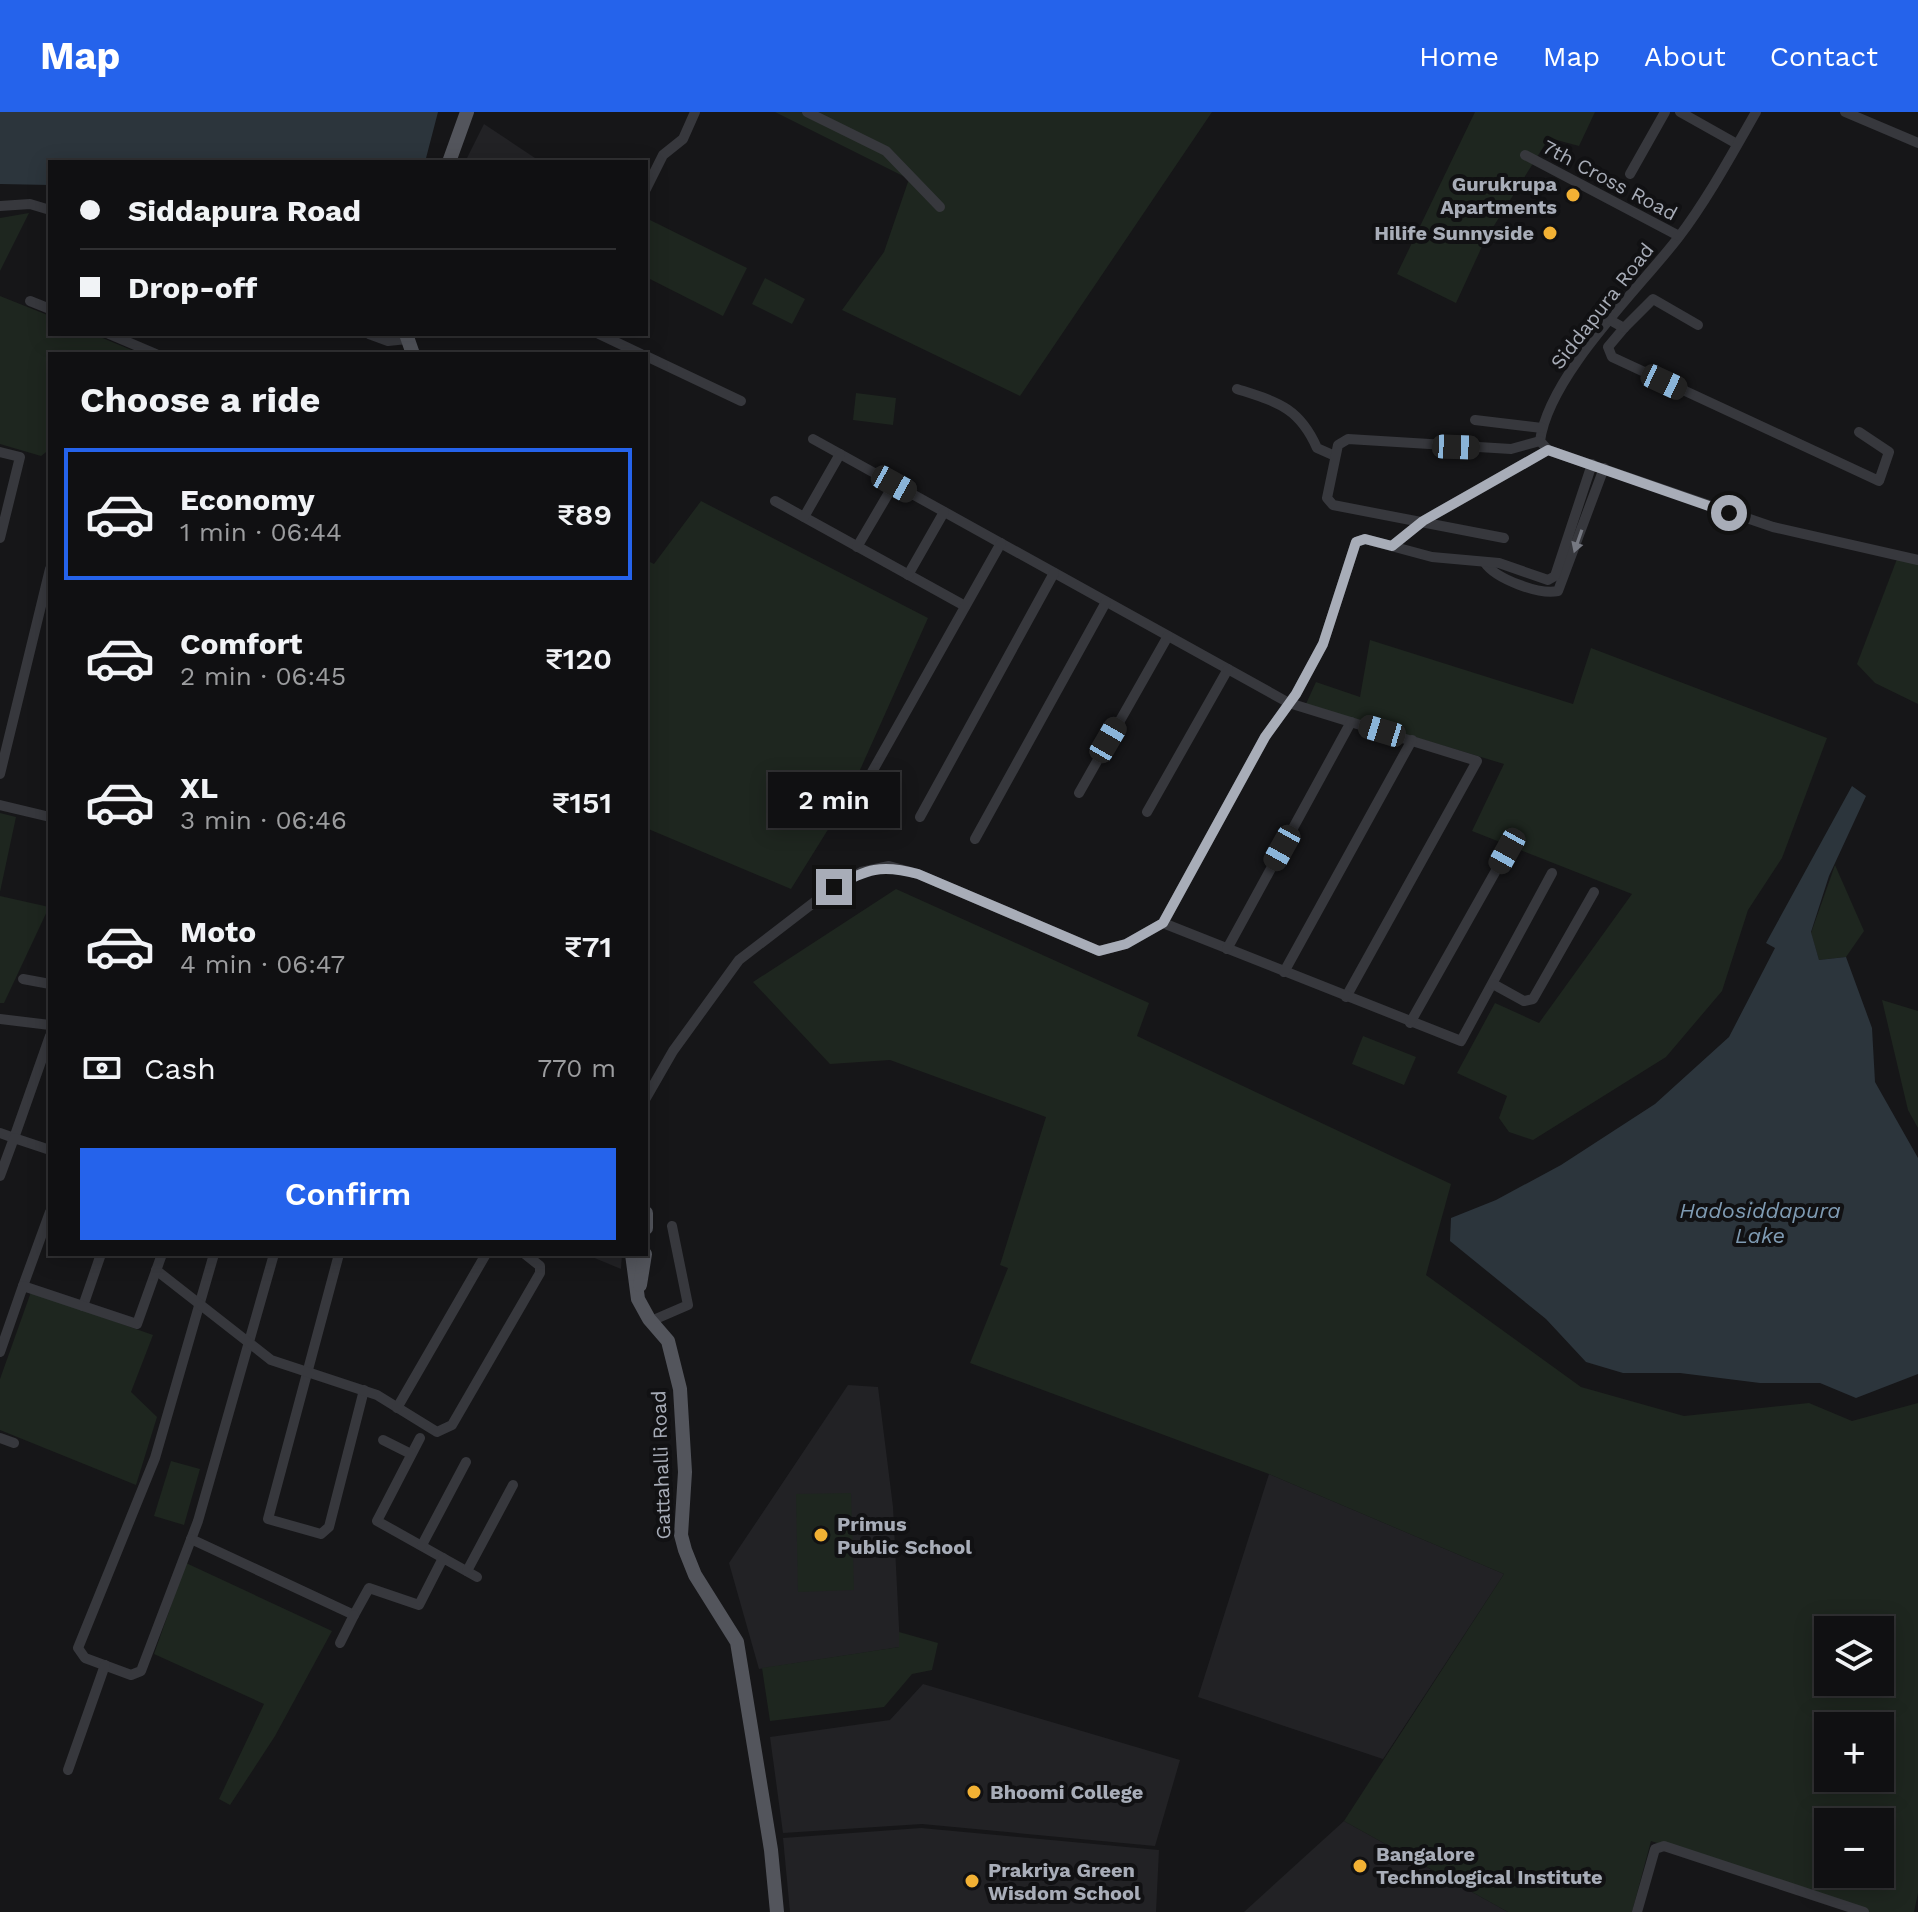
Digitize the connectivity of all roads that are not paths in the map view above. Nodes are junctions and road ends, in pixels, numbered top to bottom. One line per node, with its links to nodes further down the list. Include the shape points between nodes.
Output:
1 (467, 112): 12 (main road)
2 (695, 112): 14 (street, via 683,139 663,155)
3 (807, 112): 16 (street, via 886,151)
4 (1665, 112): 13 (street)
5 (1680, 112): 10 (street)
6 (1756, 112): 10 (street, Siddapura Road)
7 (1845, 112): 8 (street)
8 (1866, 116): 9 (street)
9 (1918, 143)
10 (1737, 144): 18 (street, Siddapura Road)
11 (1525, 155): 18 (street, 7th Cross Road)
12 (450, 160)
13 (1630, 174)
14 (648, 185)
15 (0, 206): 17 (street, via 30,204)
16 (940, 207)
17 (48, 209)
18 (1679, 236): 21 (street, Siddapura Road)
19 (30, 301): 20 (street)
20 (48, 308)
21 (1610, 320): 23 (street); 34 (street, Siddapura Road, via 1571,372)
22 (1698, 325): 23 (street, via 1653,299)
23 (1624, 328): 35 (street, via 1608,347 1612,357 1879,481 1889,452)
24 (114, 336): 28 (street)
25 (374, 336): 26 (street, via 388,341)
26 (406, 336)
27 (603, 336): 29 (street)
28 (151, 352)
29 (638, 352)
30 (648, 357): 32 (street)
31 (1237, 389): 41 (street, via 1294,412 1317,448)
32 (741, 401)
33 (1475, 420): 34 (street)
34 (1542, 428): 37 (street, Siddapura Road)
35 (1859, 432)
36 (813, 439): 40 (street)
37 (1540, 441): 38 (street); 41 (street, via 1511,449 1348,439 1341,441)
38 (1548, 450): 42 (street); 48 (street)
39 (0, 452): 49 (street, via 20,457)
40 (840, 454): 44 (street); 47 (street)
41 (1335, 456): 48 (street, via 1327,498 1333,505)
42 (1592, 464): 43 (street); 55 (street, via 1555,576 1548,580)
43 (1604, 468): 54 (street, via 1773,527); 55 (street, one-way to 55, via 1558,591 1548,593 1493,574)
44 (894, 484): 46 (street); 53 (street)
45 (775, 501): 47 (street)
46 (944, 512): 51 (street); 57 (street)
47 (804, 517): 53 (street)
48 (1423, 521): 50 (street); 52 (street)
49 (0, 538)
50 (1504, 538)
51 (1001, 543): 56 (street); 60 (street)
52 (1392, 546): 55 (street); 63 (street, via 1356,542 1323,644)
53 (857, 547): 57 (street)
54 (1918, 560)
55 (1485, 563)
56 (1054, 573): 59 (street); 72 (street)
57 (908, 575): 60 (street)
58 (48, 577): 67 (street)
59 (1106, 602): 61 (street); 73 (street)
60 (965, 606): 66 (street)
61 (1168, 636): 62 (street); 68 (street)
62 (1228, 669): 63 (street); 70 (street)
63 (1289, 703): 64 (street); 77 (street)
64 (1351, 722): 65 (street); 78 (street)
65 (1412, 740): 79 (street); 83 (street, via 1477,763)
66 (872, 772)
67 (0, 774)
68 (1079, 793)
69 (0, 805): 71 (street)
70 (1147, 812)
71 (48, 817)
72 (920, 817)
73 (975, 839)
74 (1507, 851): 85 (street)
75 (1552, 873): 82 (street)
76 (1594, 892): 82 (street, via 1533,999 1524,1001)
77 (1163, 923): 78 (street); 88 (street, via 1126,944 1099,951 918,874 889,866 861,872 739,960)
78 (1227, 949): 79 (street)
79 (1284, 972): 83 (street)
80 (23, 979): 81 (street)
81 (48, 983)
82 (1493, 984): 85 (street, via 1461,1041)
83 (1346, 997): 85 (street)
84 (0, 1019): 86 (street)
85 (1410, 1023)
86 (48, 1025)
87 (48, 1042): 90 (street)
88 (648, 1095)
89 (0, 1133): 90 (street)
90 (14, 1138): 91 (street); 92 (street)
91 (48, 1149)
92 (0, 1176)
93 (48, 1217): 105 (street)
94 (672, 1226): 109 (street, via 688,1305)
95 (100, 1256): 108 (street)
96 (161, 1256): 104 (street)
97 (213, 1256): 107 (street)
98 (273, 1256): 110 (street)
99 (338, 1256): 112 (street)
100 (485, 1256): 114 (street)
101 (528, 1256): 114 (street, via 540,1266 540,1273 452,1425 437,1432)
102 (632, 1256): 106 (main road, Gattahalli Road)
103 (645, 1256): 106 (main road)
104 (156, 1270): 107 (street); 108 (street, via 137,1324)
105 (23, 1286): 108 (street); 111 (street)
106 (638, 1299): 109 (main road, Gattahalli Road)
107 (199, 1304): 110 (street); 127 (street, via 155,1458 78,1648 85,1658)
108 (83, 1306)
109 (651, 1321): 129 (main road, Gattahalli Road, via 668,1341 680,1389 685,1550 737,1642)
110 (249, 1343): 112 (street, via 271,1360); 122 (street)
111 (0, 1352)
112 (306, 1372): 113 (street); 113 (street, via 268,1511 268,1519 276,1523 321,1534 329,1527)
113 (364, 1390): 114 (street)
114 (397, 1408)
115 (0, 1438): 118 (street)
116 (420, 1438): 119 (street)
117 (383, 1440): 119 (street)
118 (14, 1443)
119 (411, 1454): 123 (street, via 377,1521)
120 (466, 1462): 123 (street)
121 (513, 1485): 124 (street, via 472,1574)
122 (191, 1539): 125 (street); 127 (street, via 141,1671 131,1675)
123 (422, 1545): 124 (street)
124 (443, 1558): 125 (street, via 419,1605 369,1588)
125 (354, 1615): 126 (street)
126 (340, 1643)
127 (105, 1665): 128 (street)
128 (68, 1770)
129 (777, 1912)
130 (1637, 1912): 131 (street, via 1655,1849 1664,1846)
131 (1864, 1912)

